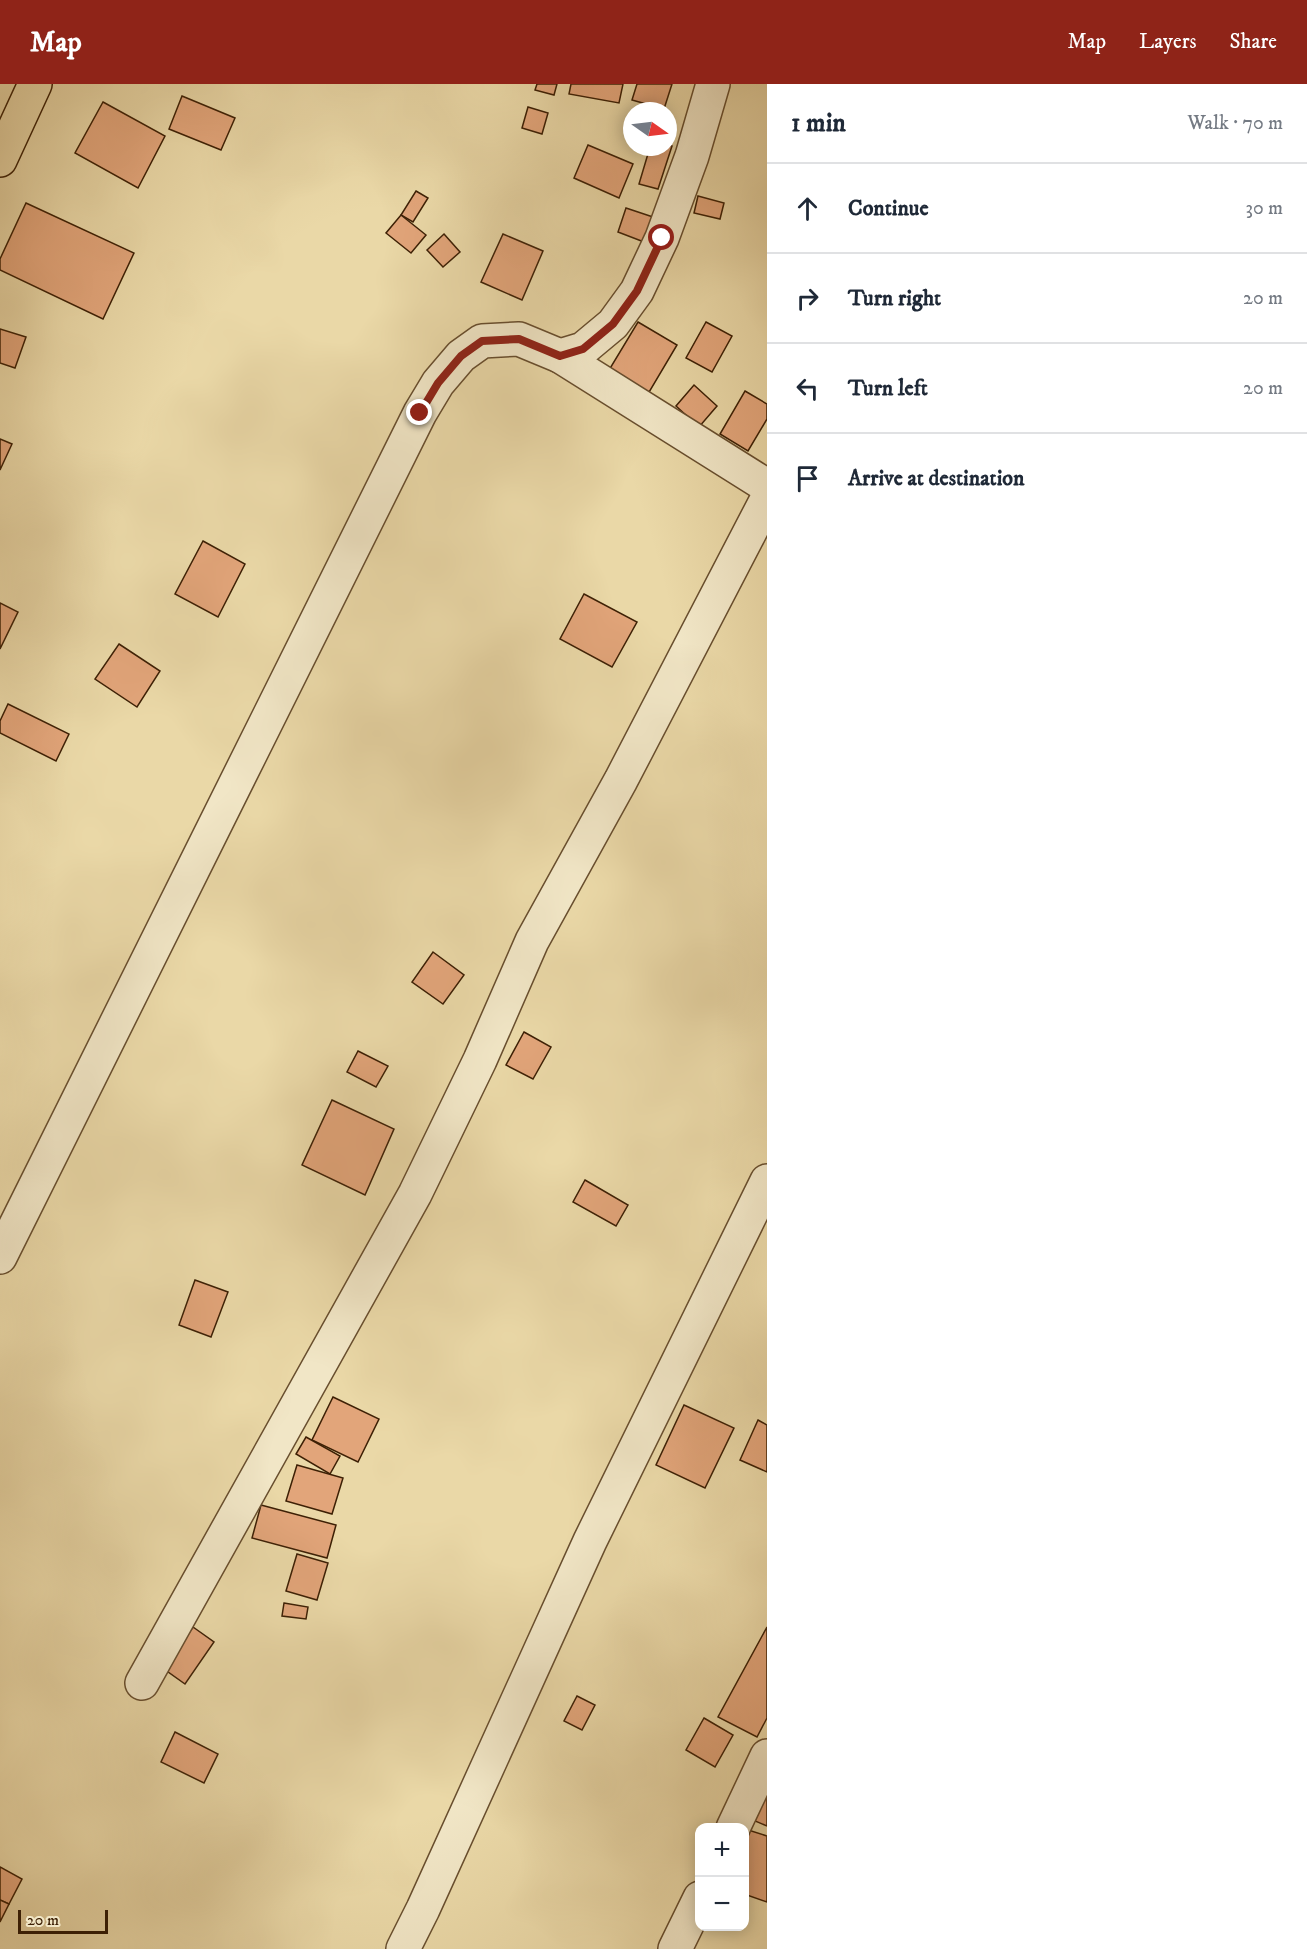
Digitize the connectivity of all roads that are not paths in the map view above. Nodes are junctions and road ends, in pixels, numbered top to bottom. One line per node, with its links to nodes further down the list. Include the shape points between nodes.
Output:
1 (35, 84): 3 (main road)
2 (713, 84): 4 (street, via 662,238 637,291 613,324 583,349)
3 (0, 160)
4 (560, 356): 5 (street); 8 (street, via 519,339 482,341 461,356 438,383)
5 (767, 486)
6 (767, 499): 9 (street, via 621,780 532,941 415,1194)
7 (767, 1181): 13 (street, via 590,1541)
8 (0, 1257)
9 (142, 1683)
10 (767, 1756): 11 (street)
11 (735, 1823)
12 (695, 1906): 14 (street)
13 (403, 1949)
14 (675, 1949)

